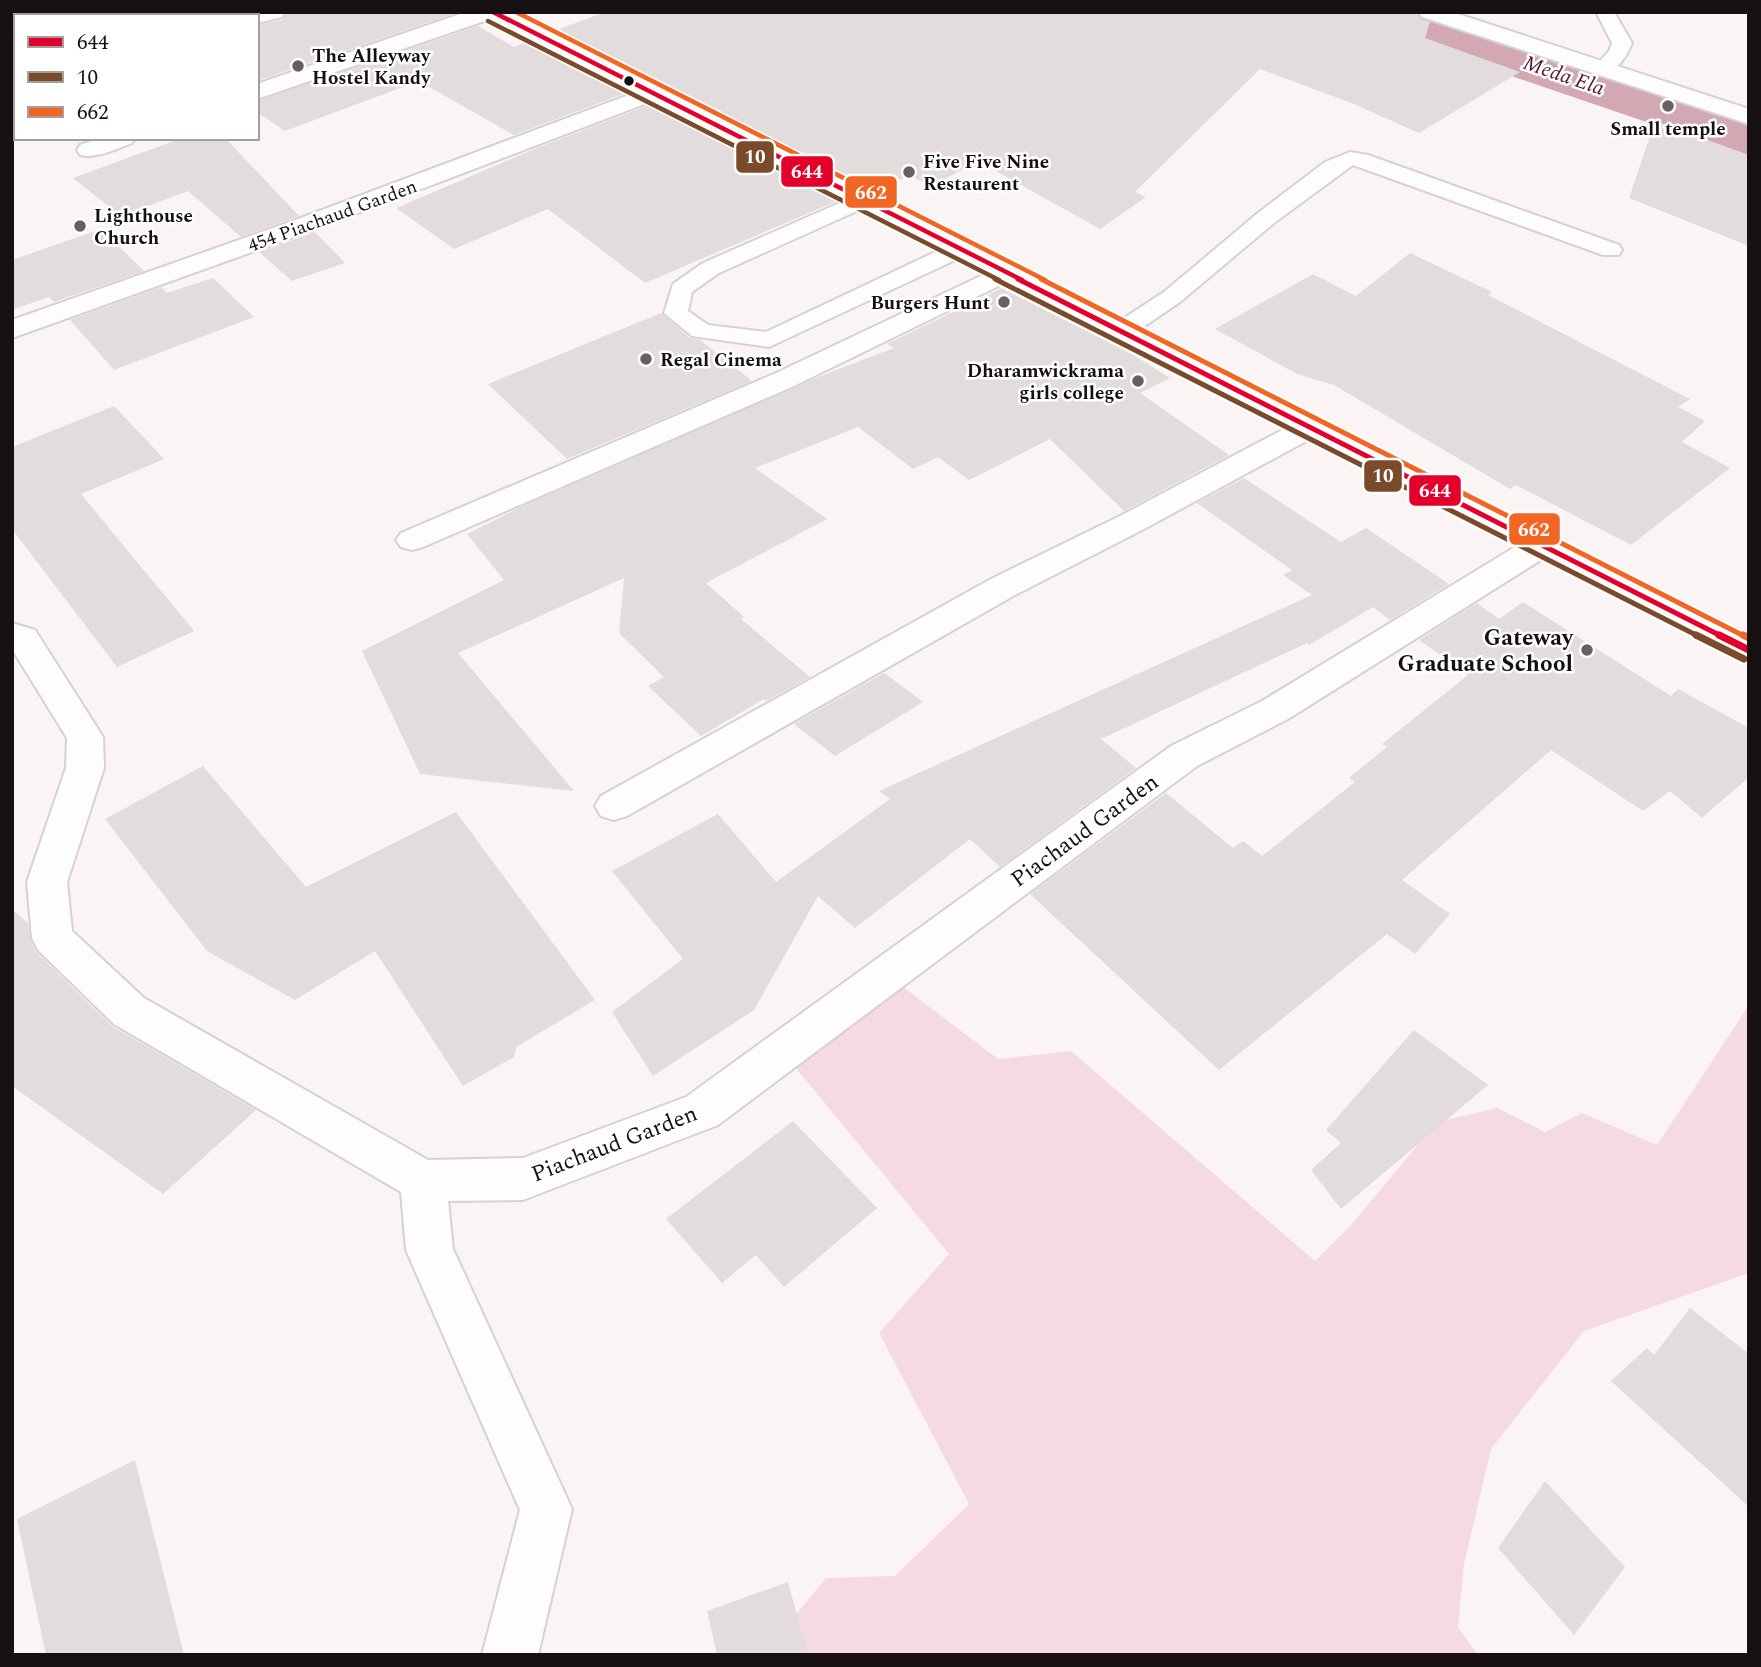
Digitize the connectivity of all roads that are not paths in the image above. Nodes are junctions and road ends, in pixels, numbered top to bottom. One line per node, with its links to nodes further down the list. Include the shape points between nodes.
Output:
1 (491, 12): 5 (main road); 6 (main road)
2 (1430, 12): 4 (main road)
3 (1605, 12): 4 (lane, via 1622,43)
4 (1603, 69): 7 (main road)
5 (259, 91)
6 (650, 94): 10 (main road); 14 (main road, 454 Piachaud Garden)
7 (1749, 117)
8 (116, 140): 9 (main road)
9 (89, 150)
10 (860, 201): 11 (main road); 11 (lane, via 711,268 681,289 676,313 701,331 769,340)
11 (958, 250): 13 (main road)
12 (1611, 250): 15 (lane, via 1350,158 1266,218 1172,297)
13 (1004, 273): 15 (main road); 17 (main road, via 784,380)
14 (12, 330)
15 (1121, 331): 16 (main road)
16 (1310, 426): 18 (main road); 21 (main road, via 1003,587)
17 (412, 540)
18 (1540, 546): 20 (main road); 22 (main road, Piachaud Garden, via 1275,710 1184,757 702,1111 523,1179)
19 (12, 635): 22 (main road, via 23,638 85,737 85,768 47,882 52,938 129,1011)
20 (1749, 650)
21 (614, 806)
22 (423, 1181): 23 (main road, via 430,1250 547,1509)
23 (510, 1655)

